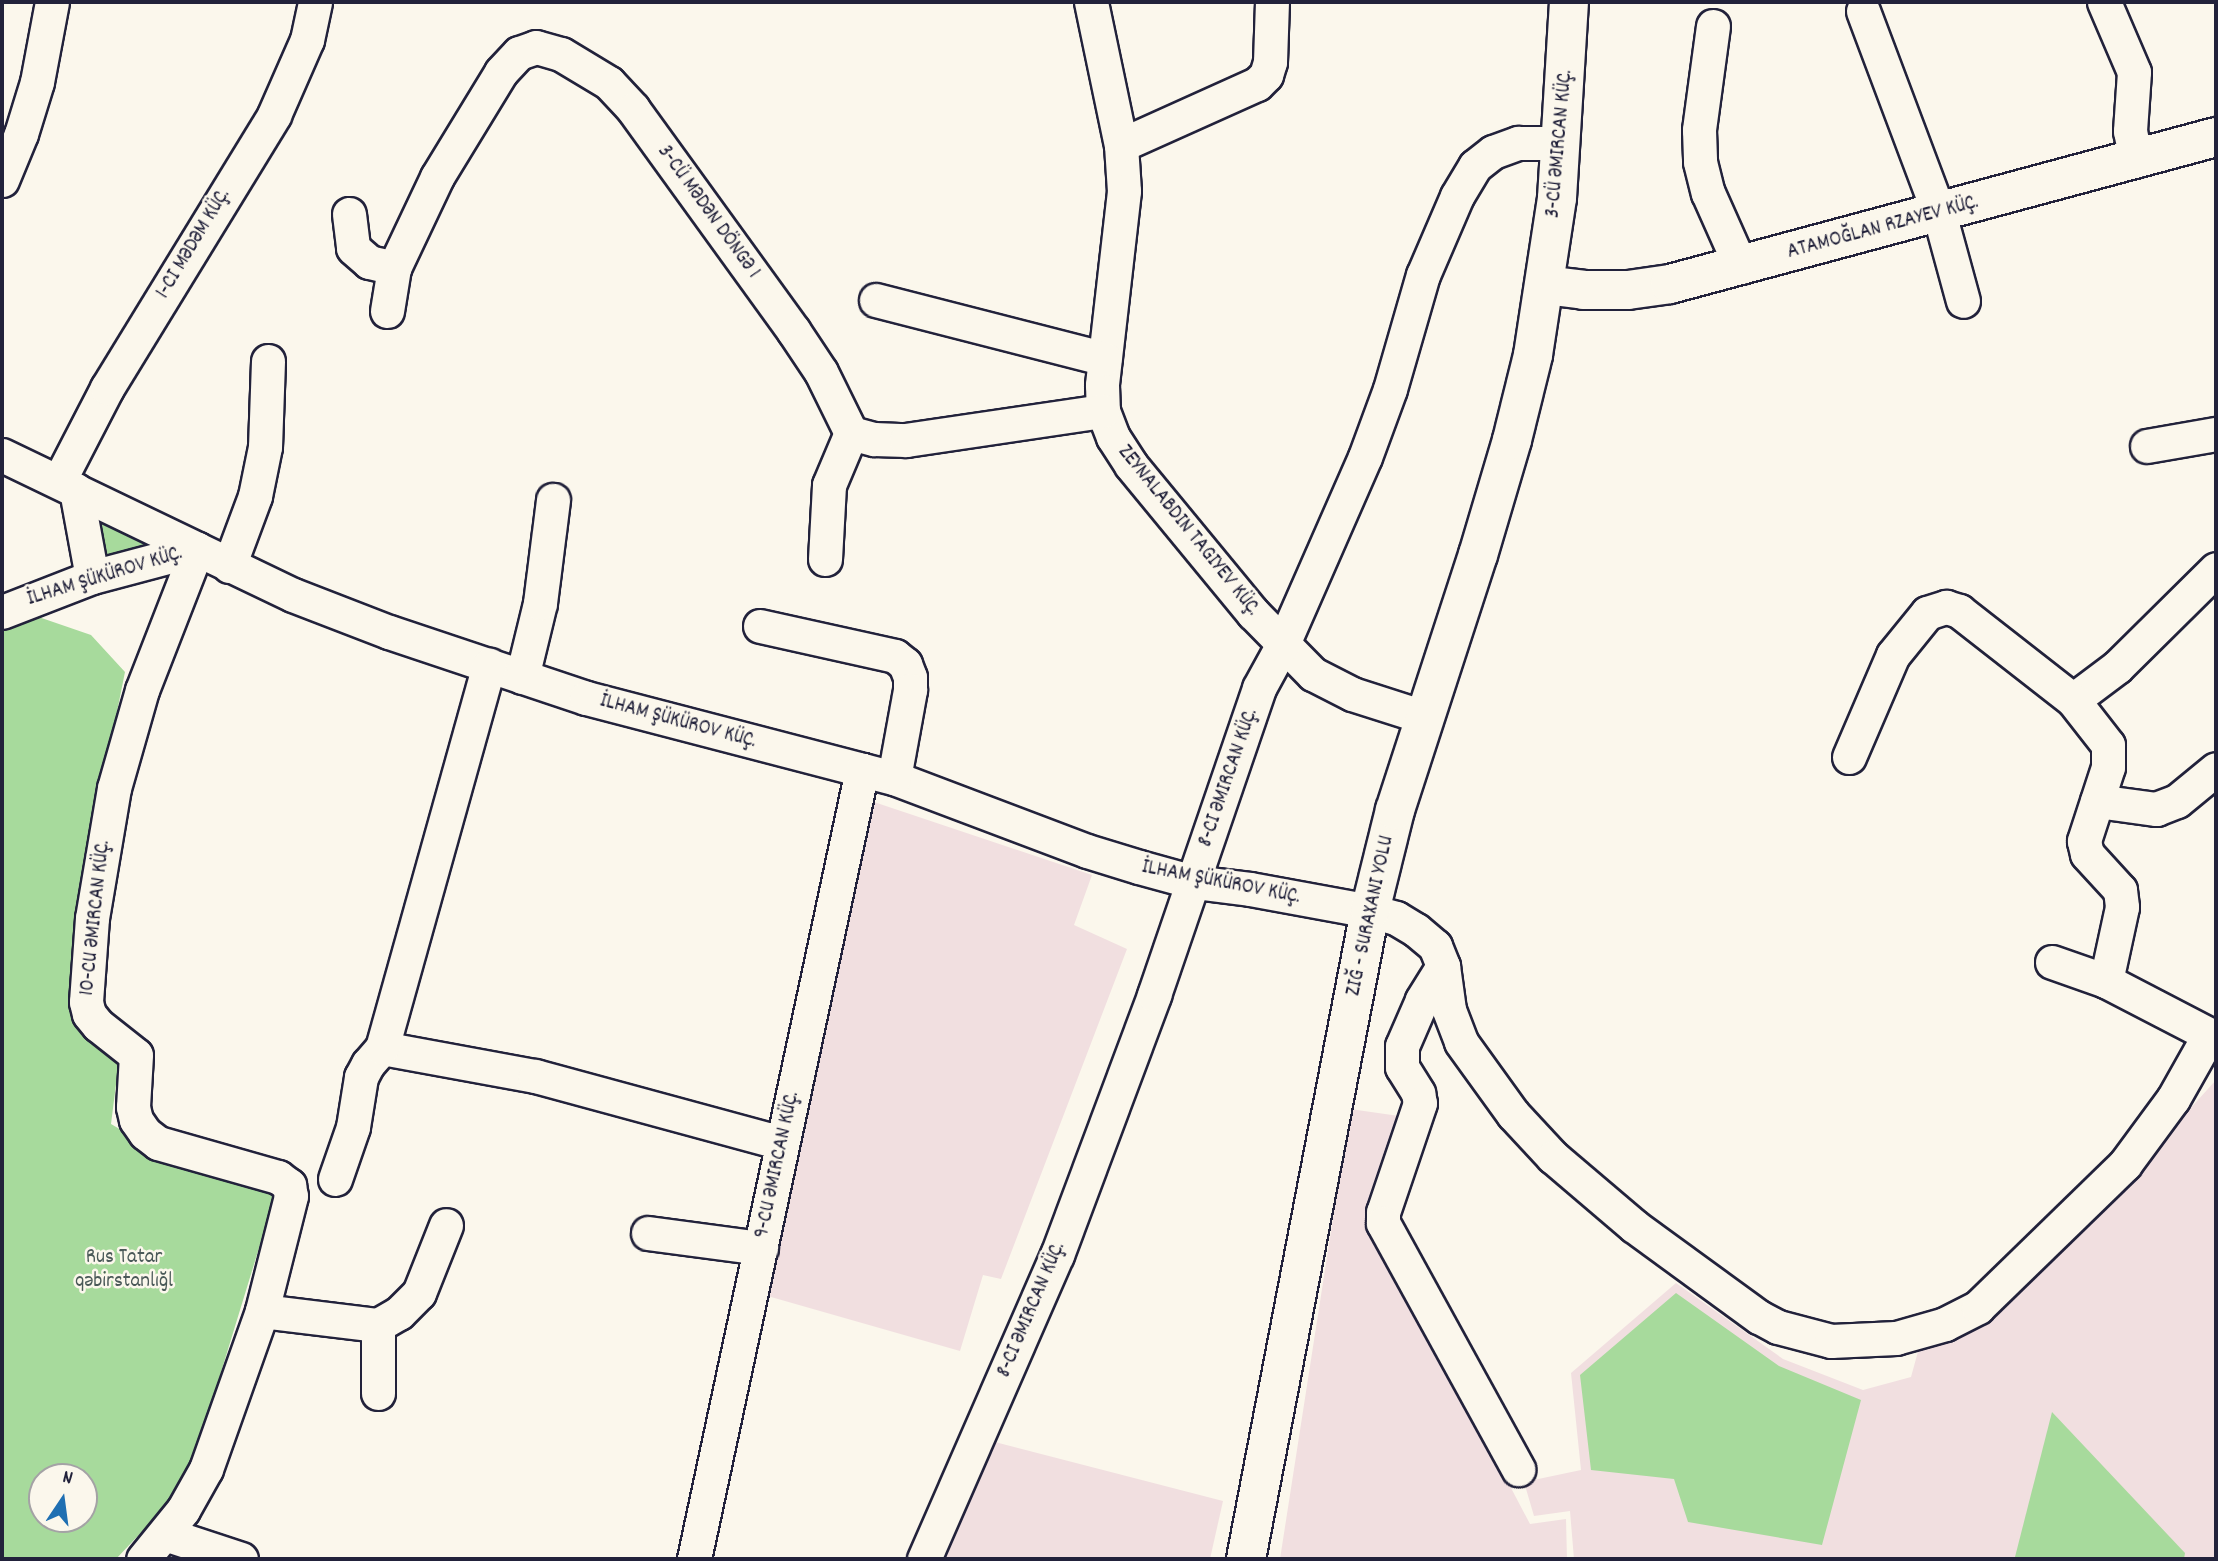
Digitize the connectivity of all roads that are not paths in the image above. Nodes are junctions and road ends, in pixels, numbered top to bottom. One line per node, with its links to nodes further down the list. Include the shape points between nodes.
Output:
1 (52, 2): 13 (street, via 37,82)
2 (315, 2): 29 (street, 1-CI MƏDƏM KÜÇ., via 307,40 274,114 107,388)
3 (1091, 2): 11 (street, ZEYNALABDIN TAGIYEV KÜÇ.)
4 (1272, 2): 11 (street, via 1270,62 1257,84)
5 (1569, 2): 10 (main road, 3-CÜ ƏMIRCAN KÜÇ.)
6 (2104, 2): 12 (street, via 2134,72 2130,131)
7 (1863, 10): 14 (street)
8 (1713, 26): 16 (street, via 1699,130 1700,162 1708,193)
9 (2216, 137): 12 (main road, ATAMOĞLAN RZAYEV KÜÇ.)
10 (1562, 142): 18 (main road, 3-CÜ ƏMIRCAN KÜÇ.); 38 (street, 8-CI ƏMIRCAN KÜÇ., via 1518,143 1493,152 1475,166 1457,196 1423,275 1369,446)
11 (1121, 145): 22 (street, ZEYNALABDIN TAGIYEV KÜÇ., via 1123,216)
12 (2136, 160): 14 (main road, ATAMOĞLAN RZAYEV KÜÇ.)
13 (2, 180)
14 (1939, 213): 16 (main road, ATAMOĞLAN RZAYEV KÜÇ.); 20 (street)
15 (349, 214): 17 (street, via 353,248 369,262)
16 (1741, 267): 18 (main road, ATAMOĞLAN RZAYEV KÜÇ., via 1628,290)
17 (394, 268): 21 (street); 25 (street, 3-CÜ MƏDƏN DÖNGƏ 1, via 437,177 501,72 519,54 536,47 561,54 609,83 633,109 793,330 821,372)
18 (1545, 285): 42 (main road, 3-CÜ ƏMIRCAN KÜÇ., via 1512,440)
19 (876, 300): 22 (street)
20 (1963, 301)
21 (387, 311)
22 (1105, 359): 24 (street, ZEYNALABDIN TAGIYEV KÜÇ.)
23 (268, 361): 33 (street, via 265,447 255,496)
24 (1103, 411): 25 (street, via 906,440); 38 (street, ZEYNALABDIN TAGIYEV KÜÇ., via 1131,465)
25 (851, 433): 32 (street, via 829,485)
26 (2216, 434): 27 (street)
27 (2147, 446)
28 (2, 455): 29 (street)
29 (68, 486): 31 (street); 35 (street)
30 (554, 500): 40 (street, via 540,603)
31 (197, 549): 33 (street, İLHAM ŞÜKÜROV KÜÇ.); 35 (street, İLHAM ŞÜKÜROV KÜÇ.); 60 (street, 10-CU ƏMIRCAN KÜÇ., via 142,690 114,788 92,918 86,1002 98,1025 136,1055 133,1107 145,1133 158,1143 278,1177 289,1185 291,1196)
32 (825, 559)
33 (229, 566): 39 (street, İLHAM ŞÜKÜROV KÜÇ., via 389,632)
34 (2216, 569): 41 (street, via 2117,667)
35 (92, 577): 36 (street, İLHAM ŞÜKÜROV KÜÇ.)
36 (2, 612)
37 (760, 626): 46 (street, via 895,656 905,664 910,690)
38 (1282, 646): 42 (street, ZEYNALABDIN TAGIYEV KÜÇ., via 1313,674 1342,689); 48 (street, 8-CI ƏMIRCAN KÜÇ., via 1259,688)
39 (489, 665): 40 (street, İLHAM ŞÜKÜROV KÜÇ.); 54 (street)
40 (522, 677): 45 (street, İLHAM ŞÜKÜROV KÜÇ.)
41 (2073, 700): 43 (street, via 1959,611 1946,607 1927,613 1893,655); 47 (street, via 2108,745 2108,767)
42 (1424, 717): 49 (main road, 3-CÜ ƏMIRCAN KÜÇ.)
43 (1849, 757)
44 (2216, 769): 47 (street, via 2177,801 2156,809)
45 (862, 770): 46 (street, İLHAM ŞÜKÜROV KÜÇ.); 55 (street, 9-CU ƏMIRCAN KÜÇ.)
46 (894, 778): 48 (street, İLHAM ŞÜKÜROV KÜÇ., via 1087,851)
47 (2097, 801): 52 (street, via 2084,841 2087,854 2120,890 2122,907)
48 (1194, 882): 49 (street, İLHAM ŞÜKÜROV KÜÇ.); 68 (street, 8-CI ƏMIRCAN KÜÇ., via 1057,1255)
49 (1370, 911): 51 (street, İLHAM ŞÜKÜROV KÜÇ., via 1416,930 1435,946); 69 (main road, 3-CÜ ƏMIRCAN KÜÇ.)
50 (2052, 962): 52 (street)
51 (1443, 966): 53 (street, via 1449,1010 1461,1042 1513,1114 1553,1157 1634,1226 1759,1317 1831,1341 1896,1338 1945,1324 1978,1307 2125,1164); 63 (street, via 1402,1046 1402,1068 1420,1103 1383,1223)
52 (2106, 981): 53 (street)
53 (2212, 1038)
54 (382, 1048): 55 (street, via 535,1076); 56 (street, via 361,1077 353,1127)
55 (782, 1143): 59 (street, 9-CU ƏMIRCAN KÜÇ.)
56 (335, 1179)
57 (446, 1225): 61 (street, via 419,1293)
58 (648, 1233): 59 (street)
59 (761, 1248): 67 (street, 9-CU ƏMIRCAN KÜÇ.)
60 (262, 1311): 61 (street); 64 (street, 10-CU ƏMIRCAN KÜÇ., via 206,1469)
61 (378, 1325): 62 (street)
62 (378, 1393)
63 (1518, 1469)
64 (165, 1534): 65 (street, 10-CU ƏMIRCAN KÜÇ.); 66 (street)
65 (144, 1559)
66 (241, 1559)
67 (694, 1559)
68 (924, 1559)
69 (1246, 1559)

